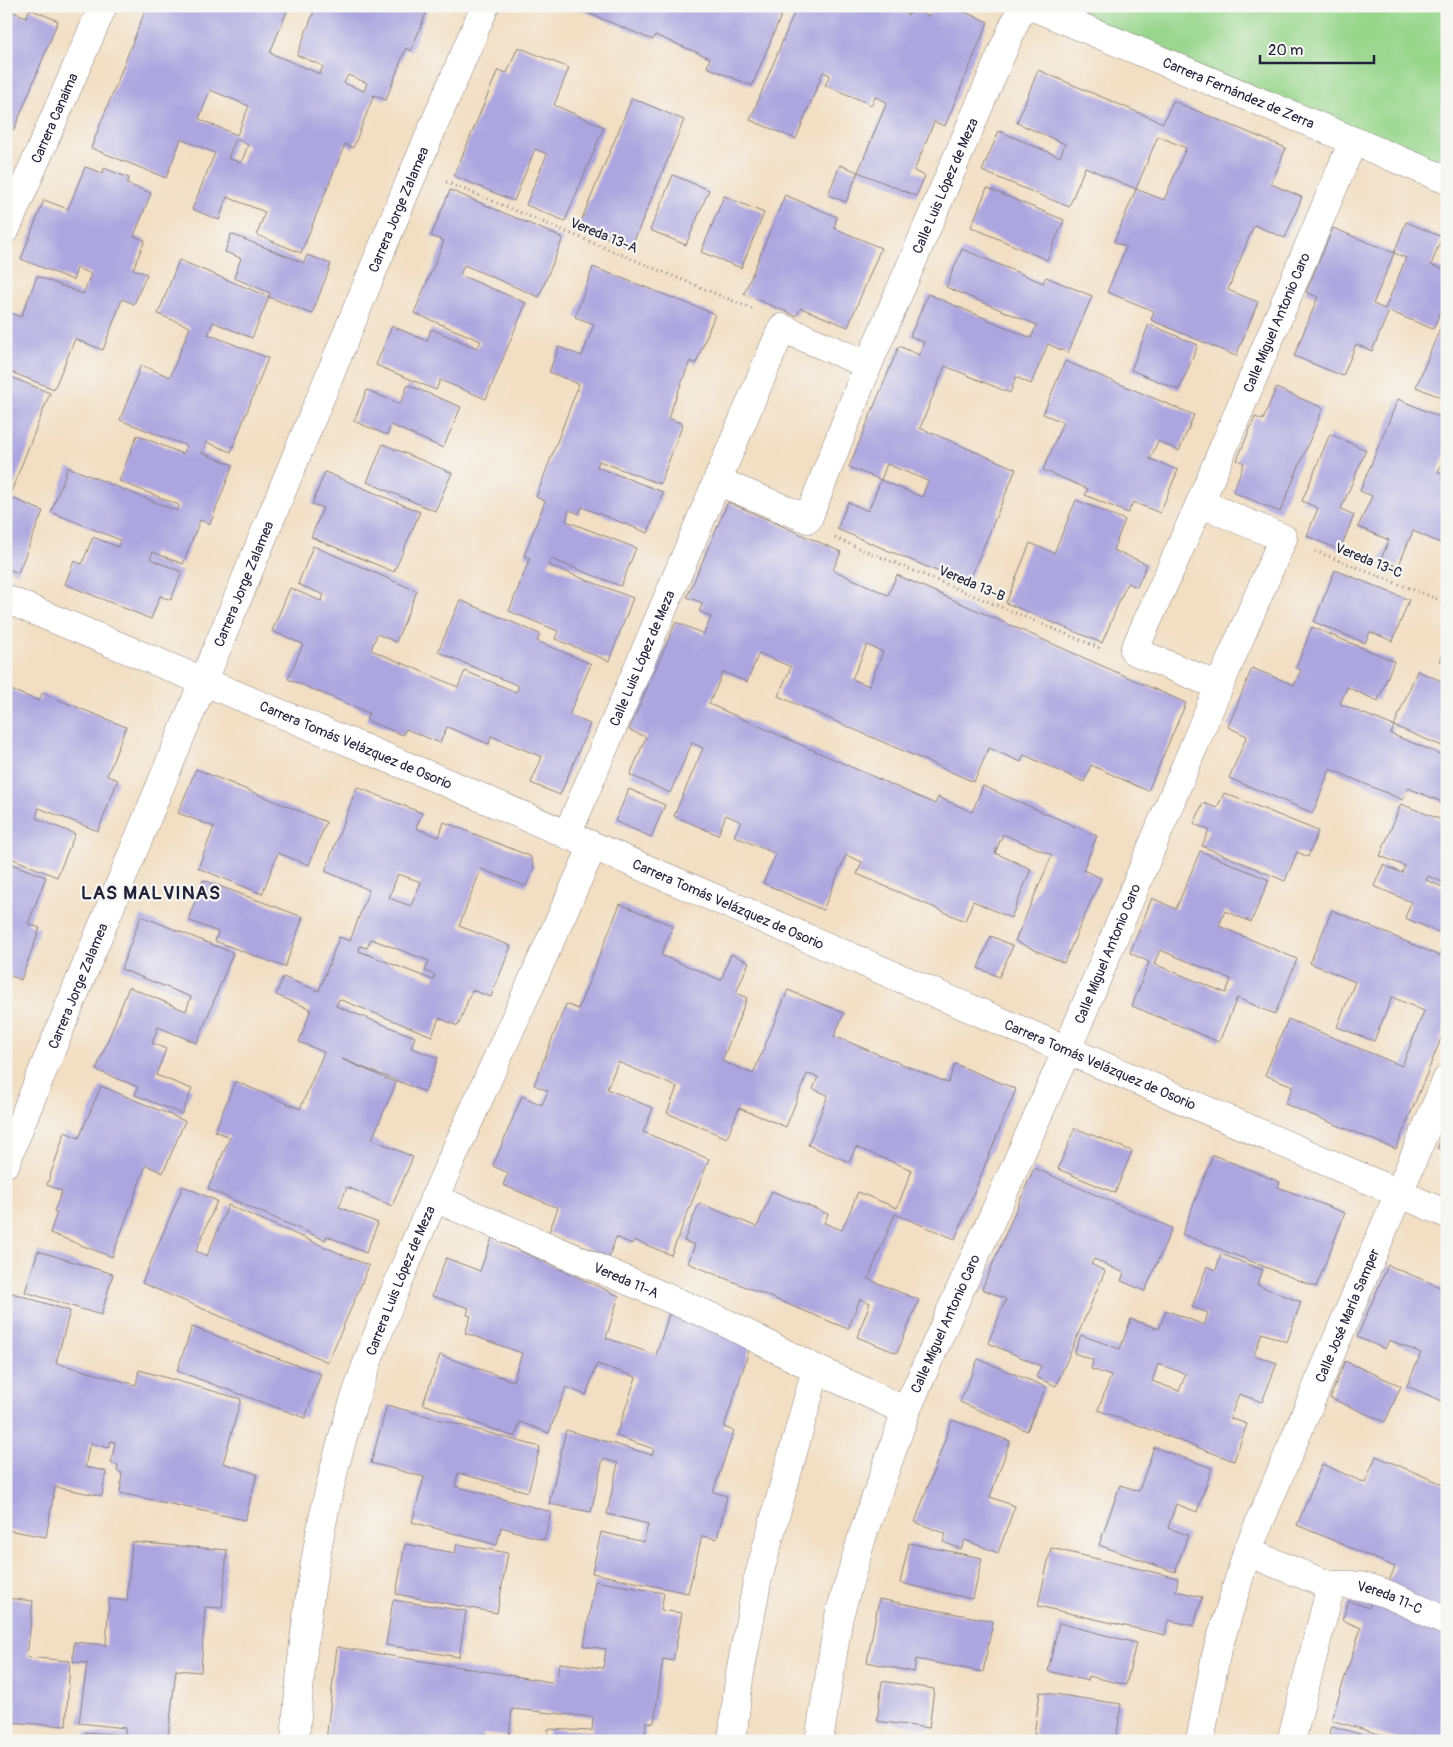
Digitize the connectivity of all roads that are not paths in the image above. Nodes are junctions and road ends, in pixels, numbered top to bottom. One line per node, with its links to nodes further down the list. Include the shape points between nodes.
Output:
1 (103, 6): 7 (street, Carrera Canaima)
2 (485, 6): 12 (street, Carrera Jorge Zalamea)
3 (1022, 6): 8 (street, Calle Luis López de Meza)
4 (1031, 6): 5 (street, Carrera Fernández de Zerra)
5 (1354, 141): 6 (street, Carrera Fernández de Zerra); 10 (street, Calle Miguel Antonio Caro)
6 (1447, 180)
7 (6, 229)
8 (868, 365): 9 (street, Calle Luis López de Meza, via 782,328); 9 (street, Calle Luis López de Meza, via 808,519)
9 (717, 481): 14 (street, Calle Luis López de Meza)
10 (1200, 503): 13 (street, Calle Miguel Antonio Caro, via 1283,538); 13 (street, Calle Miguel Antonio Caro, via 1134,651)
11 (6, 599): 12 (street, Carrera Tomás Velázquez de Osorio)
12 (203, 681): 14 (street, Carrera Tomás Velázquez de Osorio); 18 (street, Carrera Jorge Zalamea)
13 (1219, 686): 16 (street, Calle Miguel Antonio Caro)
14 (568, 835): 15 (street, Carrera Tomás Velázquez de Osorio)
15 (593, 846): 16 (street, Carrera Tomás Velázquez de Osorio); 20 (street, Carrera Luis López de Meza)
16 (1068, 1050): 19 (street, Carrera Tomás Velázquez de Osorio); 23 (street, Calle Miguel Antonio Caro)
17 (1447, 1079): 19 (street, Calle José María Samper)
18 (6, 1163)
19 (1400, 1194): 21 (street, Carrera Tomás Velázquez de Osorio); 24 (street, Calle José María Samper)
20 (434, 1198): 22 (street, Vereda 11-A, via 724,1322); 27 (street, Carrera Luis López de Meza, via 370,1358 352,1409 329,1494 314,1564 301,1653)
21 (1447, 1214)
22 (816, 1369): 23 (street, Calle Miguel Antonio Caro); 28 (street, via 757,1582 739,1679)
23 (906, 1411): 29 (street, Calle Miguel Antonio Caro, via 863,1534 839,1616)
24 (1247, 1552): 25 (street); 30 (street, Calle José María Samper, via 1216,1655)
25 (1331, 1586): 26 (street, Vereda 11-C, via 1349,1583 1390,1596); 31 (street)
26 (1447, 1622)
27 (295, 1741)
28 (732, 1741)
29 (819, 1741)
30 (1200, 1741)
31 (1291, 1741)

